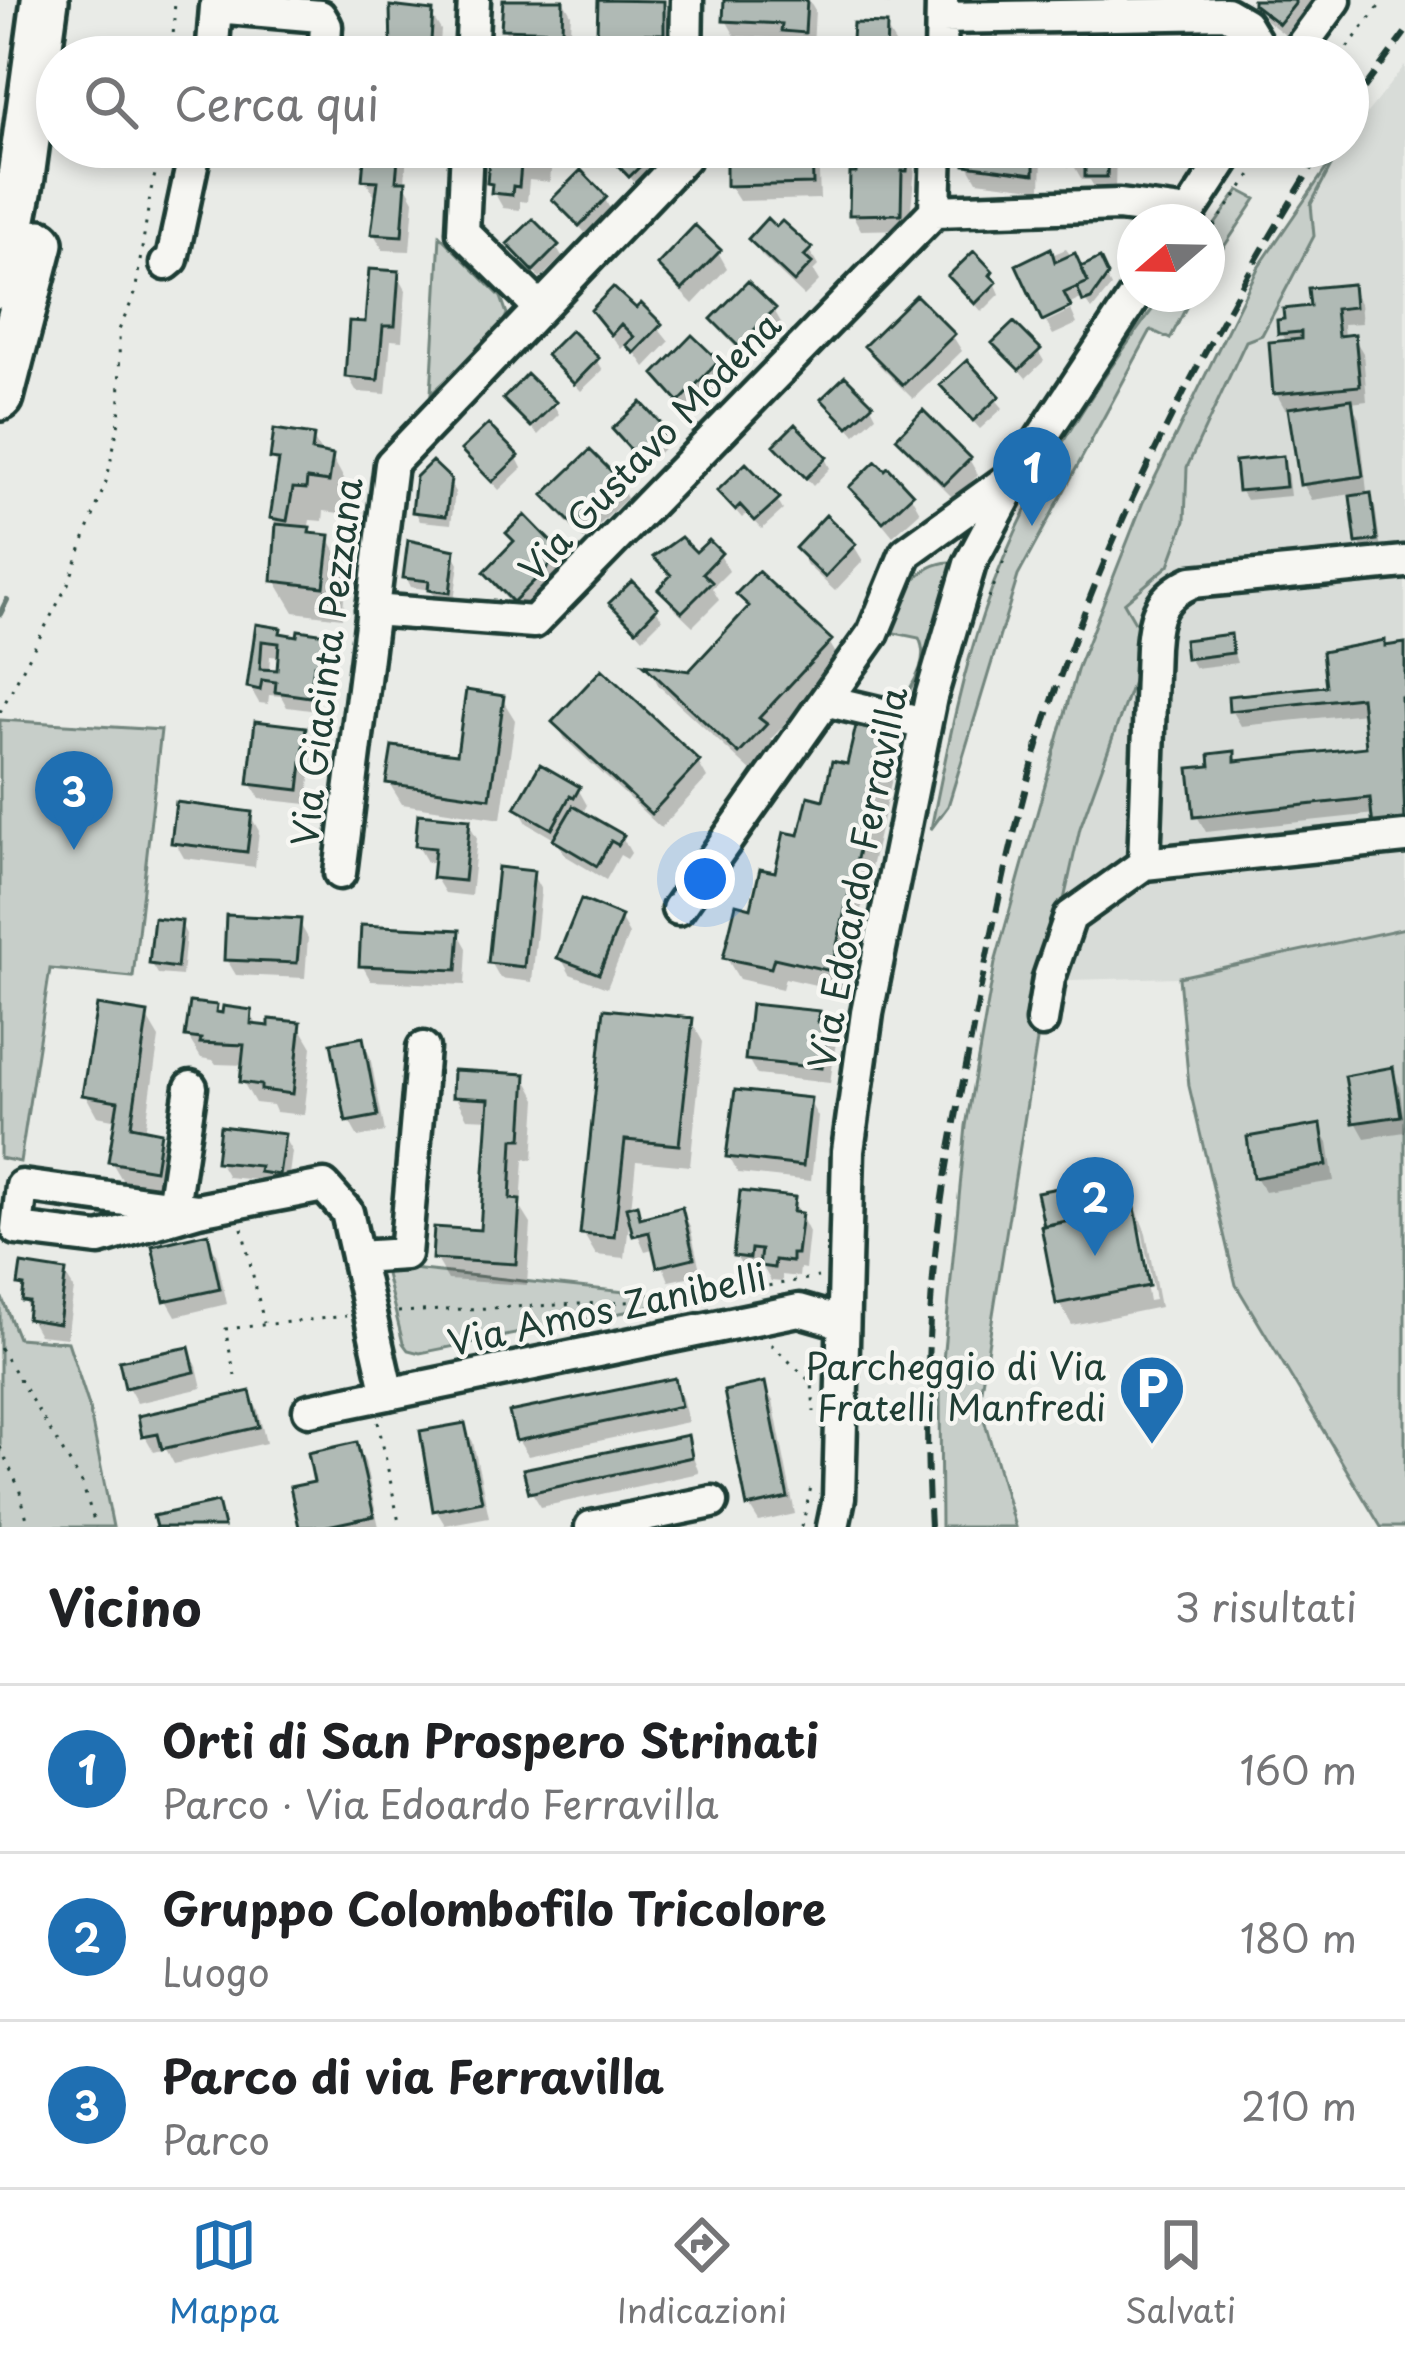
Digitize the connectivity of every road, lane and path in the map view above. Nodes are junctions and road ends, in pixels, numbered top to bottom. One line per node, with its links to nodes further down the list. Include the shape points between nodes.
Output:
1 (45, 0): 12 (highway)
2 (76, 0): 13 (highway)
3 (175, 0): 14 (path)
4 (474, 0): 17 (street)
5 (687, 0): 18 (street)
6 (1335, 0): 20 (street)
7 (1384, 0): 21 (path)
8 (216, 4): 15 (street); 16 (street, via 320,16)
9 (1226, 7): 11 (street); 19 (street)
10 (942, 9): 11 (street)
11 (1082, 9)
12 (40, 36)
13 (71, 36)
14 (173, 36)
15 (214, 36)
16 (325, 36)
17 (472, 36)
18 (686, 36)
19 (1252, 36)
20 (1308, 36)
21 (1356, 36)
22 (36, 66): 36 (highway)
23 (52, 168): 39 (highway)
24 (157, 168): 46 (path, via 135,294 119,329 120,416 107,479 68,584)
25 (192, 168): 35 (street)
26 (466, 168): 37 (street, via 463,232)
27 (674, 168): 37 (street, Via Giacinta Pezzana)
28 (937, 168): 34 (street)
29 (1221, 168): 31 (street)
30 (1250, 168): 32 (path)
31 (1203, 204)
32 (1213, 204)
33 (1117, 205): 34 (street)
34 (935, 211): 44 (street, Via Gustavo Modena, via 534,622)
35 (166, 264)
36 (0, 285)
37 (540, 308): 44 (street, Via Giacinta Pezzana, via 391,464)
38 (1124, 312): 40 (street, Via Edoardo Ferravilla)
39 (0, 397)
40 (1019, 472): 45 (street, via 906,553 873,633); 47 (street, Via Edoardo Ferravilla, via 970,564)
41 (1018, 531): 43 (path)
42 (1405, 562): 49 (street, via 1192,582 1161,602 1152,647)
43 (988, 600)
44 (372, 610): 50 (street, Via Giacinta Pezzana)
45 (829, 701): 47 (street); 51 (street)
46 (0, 712)
47 (926, 724): 58 (street, Via Edoardo Ferravilla, via 867,1013 848,1151)
48 (1405, 837): 49 (street)
49 (1144, 864): 52 (street, via 1070,916)
50 (340, 873)
51 (678, 909)
52 (1042, 1021)
53 (423, 1048): 57 (street, via 405,1254)
54 (191, 1087): 56 (street)
55 (236, 1203): 56 (street); 57 (street, via 324,1186 347,1212); 61 (path)
56 (186, 1209): 56 (street, via 22,1186 16,1229 99,1239)
57 (357, 1257): 59 (street)
58 (843, 1276): 59 (path, via 694,1299); 60 (street, Via Edoardo Ferravilla)
59 (370, 1313): 61 (path); 65 (street)
60 (841, 1322): 65 (street, Via Amos Zanibelli, via 799,1310); 76 (street, Via Edoardo Ferravilla)
61 (265, 1324): 64 (path, via 225,1329)
62 (769, 1342): 67 (path, via 812,1383)
63 (0, 1348): 72 (path, via 82,1483)
64 (235, 1376)
65 (380, 1395): 66 (street, Via Amos Zanibelli); 73 (path)
66 (309, 1410)
67 (814, 1417)
68 (0, 1447): 71 (path)
69 (813, 1478): 75 (path)
70 (712, 1502): 74 (street)
71 (29, 1527)
72 (96, 1527)
73 (400, 1527)
74 (591, 1527)
75 (802, 1527)
76 (833, 1527)

